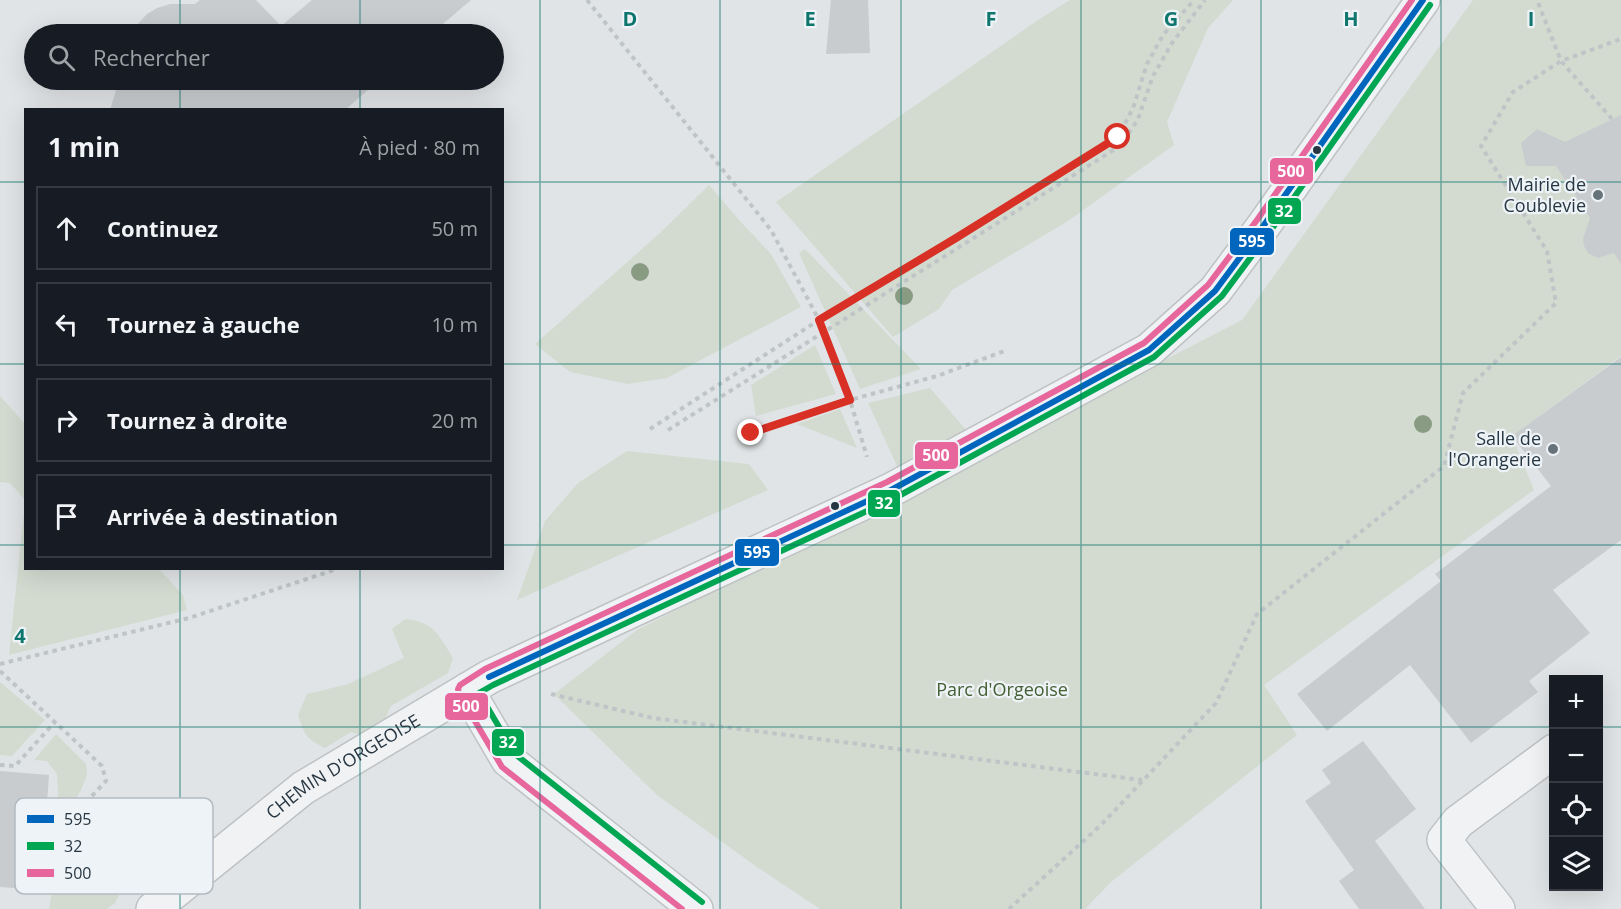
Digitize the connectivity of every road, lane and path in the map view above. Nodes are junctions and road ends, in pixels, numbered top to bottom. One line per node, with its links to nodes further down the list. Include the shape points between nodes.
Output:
1 (587, 0): 9 (path, via 771,230)
2 (1194, 0): 9 (path, via 1163,35 1118,137)
3 (1205, 0): 15 (path, via 1162,60 1138,119 1120,146)
4 (1423, 0): 23 (street, CHEMIN D'ORGEOISE, via 1215,291 1149,350 891,490)
5 (1537, 0): 7 (path)
6 (1621, 39): 7 (path)
7 (1561, 61): 8 (path); 28 (path, via 1513,92 1481,146 1547,251 1556,303 1463,393 1444,466 1257,614 1216,704)
8 (1612, 119)
9 (819, 320): 11 (path); 14 (path)
10 (1007, 350): 11 (path, via 937,376)
11 (850, 400): 12 (path); 18 (path)
12 (792, 419): 13 (path); 16 (path)
13 (797, 424)
14 (650, 429)
15 (668, 430)
16 (751, 433)
17 (857, 448): 18 (path)
18 (864, 448): 19 (path)
19 (867, 458)
20 (329, 570): 21 (path, via 189,618)
21 (0, 664)
22 (0, 671): 25 (path)
23 (468, 690): 30 (street, CHEMIN D'ORGEOISE, via 303,788); 33 (street, via 508,760)
24 (551, 694): 28 (path, via 653,718)
25 (55, 722): 27 (path, via 15,766); 29 (path, via 102,766 106,781)
26 (1549, 755): 35 (street, via 1458,822 1444,840)
27 (0, 765)
28 (1143, 780): 34 (path, via 1102,824)
29 (90, 798)
30 (213, 861)
31 (172, 894): 32 (street, CHEMIN D'ORGEOISE)
32 (153, 909)
33 (696, 909)
34 (1009, 909)
35 (1498, 909)

